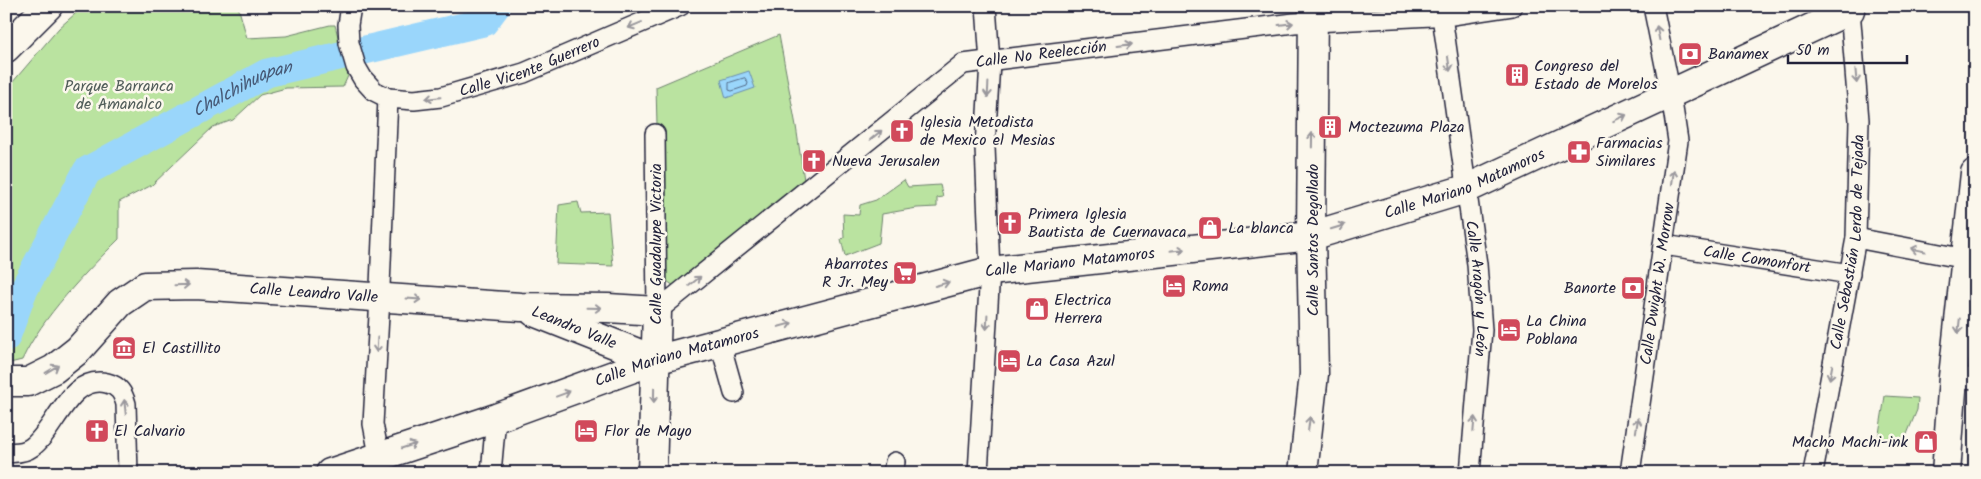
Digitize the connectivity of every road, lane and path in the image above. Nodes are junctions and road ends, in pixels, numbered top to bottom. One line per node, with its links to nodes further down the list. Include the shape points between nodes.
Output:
1 (48, 6): 10 (street)
2 (351, 6): 12 (street, via 349,43 356,66 363,78)
3 (680, 6): 12 (street, Calle Vicente Guerrero, one-way to 12, via 524,73 441,97 414,100)
4 (986, 6): 11 (street)
5 (1512, 6): 9 (street, Calle No Reelección)
6 (1653, 6): 13 (street, Calle Dwight W. Morrow, one-way to 6)
7 (1850, 8): 13 (street, Calle Mariano Matamoros); 18 (street, Calle Sebastián Lerdo de Tejada, one-way to 18, via 1859,120)
8 (1313, 14): 9 (street, Calle No Reelección); 11 (street, Calle No Reelección, one-way to 8); 17 (street, Calle Santos Degollado, one-way to 8)
9 (1442, 16): 16 (street, Calle Aragón y León, one-way to 16)
10 (6, 48)
11 (990, 62): 21 (street, one-way to 21, via 985,147); 25 (street, Calle No Reelección, one-way to 11, via 963,64)
12 (381, 94): 23 (street)
13 (1671, 94): 16 (street, Calle Mariano Matamoros, one-way to 13); 19 (street, Calle Dwight W. Morrow, one-way to 13, via 1678,141)
14 (655, 134): 25 (street, Calle Guadalupe Victoria)
15 (1975, 173): 20 (street)
16 (1466, 189): 17 (street, Calle Mariano Matamoros, one-way to 16); 40 (street, Calle Aragón y León, one-way to 16, via 1482,330)
17 (1311, 236): 21 (street, Calle Mariano Matamoros, one-way to 17); 39 (street, Calle Santos Degollado, one-way to 17, via 1314,374)
18 (1856, 238): 20 (street, one-way to 18); 22 (street, Calle Sebastián Lerdo de Tejada)
19 (1664, 245): 22 (street, Calle Comonfort); 41 (street, Calle Dwight W. Morrow, one-way to 19)
20 (1969, 251): 28 (street, one-way to 28)
21 (990, 271): 26 (street, Calle Mariano Matamoros, one-way to 21); 38 (street, one-way to 38)
22 (1850, 274): 42 (street, Calle Sebastián Lerdo de Tejada, one-way to 42)
23 (380, 291): 24 (street, Calle Leandro Valle, one-way to 24); 29 (street, Calle Leandro Valle, one-way to 23, via 28,382 54,369 78,350 120,302 145,286); 33 (street, one-way to 33, via 373,424)
24 (522, 307): 25 (street, Calle Leandro Valle, one-way to 25); 27 (street, Leandro Valle)
25 (657, 312): 27 (street, Calle Guadalupe Victoria)
26 (720, 343): 27 (street, Calle Mariano Matamoros); 30 (street)
27 (655, 360): 31 (street, Calle Mariano Matamoros, one-way to 27); 37 (street, Calle Guadalupe Victoria, one-way to 37)
28 (1964, 378): 43 (street)
29 (6, 382)
30 (734, 393)
31 (496, 418): 33 (street, Calle Mariano Matamoros, one-way to 31); 36 (street)
32 (6, 452): 34 (street, one-way to 32, via 126,404 118,387 106,382 90,383 76,391 31,448 17,454)
33 (379, 455): 35 (street, Calle Mariano Matamoros)
34 (128, 473)
35 (330, 473)
36 (491, 473)
37 (652, 473)
38 (978, 473)
39 (1303, 473)
40 (1470, 473)
41 (1630, 473)
42 (1813, 473)
43 (1946, 473)

